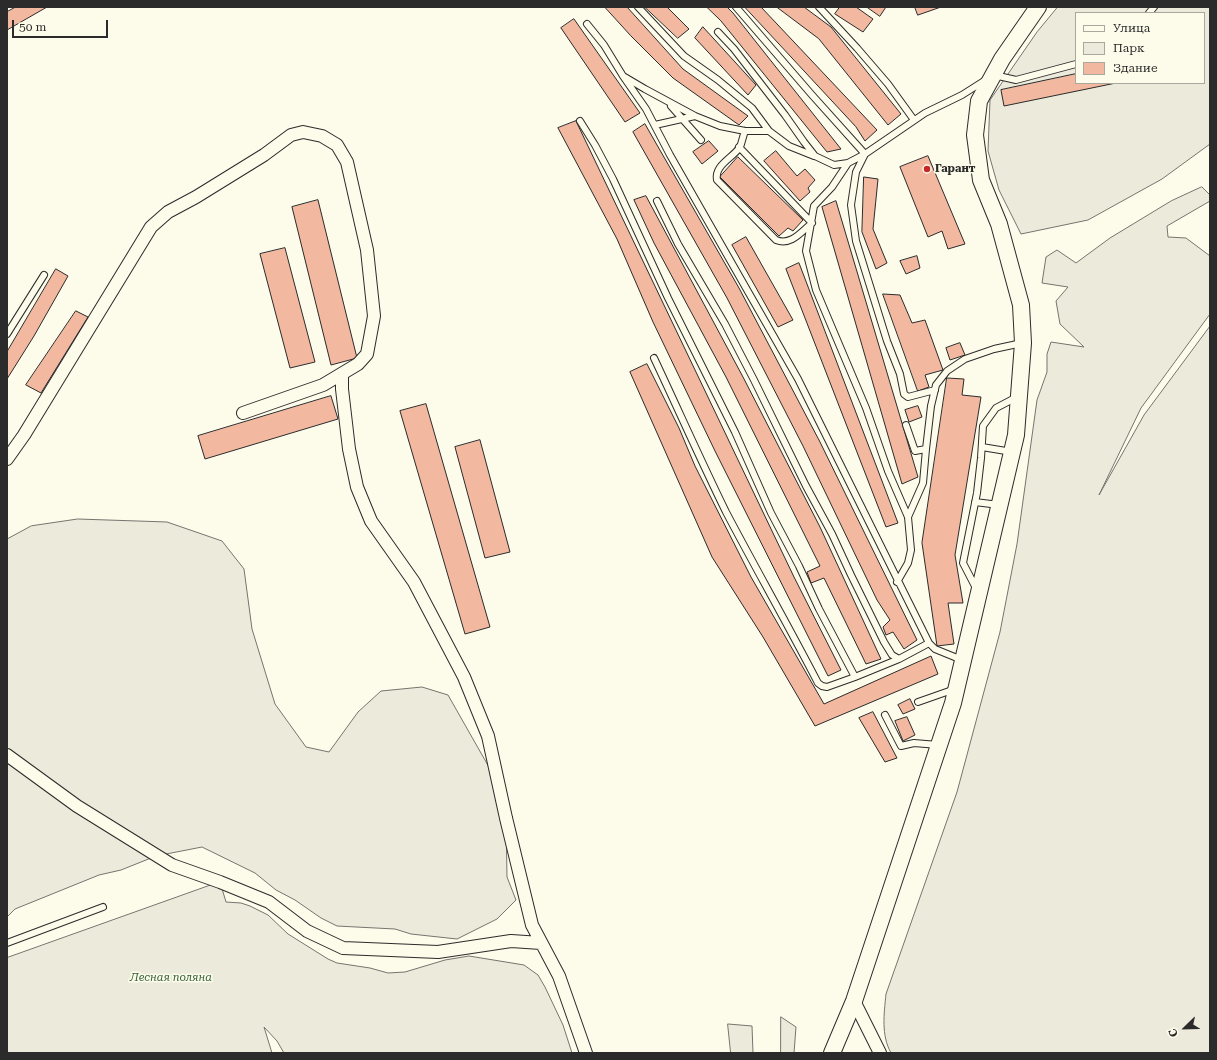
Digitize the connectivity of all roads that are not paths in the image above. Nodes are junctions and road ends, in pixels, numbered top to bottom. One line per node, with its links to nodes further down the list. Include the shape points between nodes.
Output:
1 (638, 7): 17 (lane, via 684,56 752,108)
2 (736, 7): 20 (lane)
3 (819, 7): 13 (lane, via 888,84)
4 (1038, 7): 8 (street)
5 (587, 24): 9 (lane, via 604,45)
6 (718, 32): 21 (lane, via 785,114)
7 (1075, 64): 8 (lane, via 1016,80)
8 (993, 75): 13 (lane, via 962,95); 27 (street, via 980,100 975,135 981,180 999,224 1021,305)
9 (623, 76): 10 (lane); 15 (lane)
10 (668, 103): 11 (lane); 12 (lane)
11 (695, 116): 12 (lane); 16 (lane, via 720,126)
12 (682, 119): 15 (lane); 18 (lane)
13 (914, 120): 20 (lane)
14 (580, 121): 46 (lane, via 613,179 668,298 735,432 771,513)
15 (655, 125): 41 (lane, via 798,379)
16 (745, 131): 17 (lane); 19 (lane)
17 (769, 131): 21 (lane, via 789,146)
18 (701, 140)
19 (739, 147): 24 (lane); 24 (lane, via 716,174 717,180 747,212 776,240 782,242 790,241)
20 (865, 154): 22 (lane); 30 (lane, via 856,172 851,205 856,241 900,374 904,394 908,397)
21 (815, 156): 22 (lane, via 834,165)
22 (848, 163): 24 (lane, via 832,187 814,206)
23 (657, 201): 44 (lane, via 678,244 725,324 754,380 884,642 892,655)
24 (812, 223): 40 (lane, via 806,251 816,290 866,408 888,471)
25 (44, 274): 26 (lane)
26 (7, 334)
27 (1023, 342): 30 (lane, via 965,359 947,371); 31 (street)
28 (654, 358): 46 (lane, via 725,510 818,683 827,687)
29 (342, 375): 32 (street, via 323,385); 37 (street, via 367,354 374,316 367,250 347,162 337,145 322,136 303,132 292,135 264,155 168,212 151,227 28,429); 54 (street, via 349,449 357,487 371,521 414,582 432,616 464,677 488,736 532,925)
30 (935, 390): 35 (lane)
31 (1019, 397): 34 (lane, via 996,408 983,426); 36 (street)
32 (243, 413)
33 (906, 425): 35 (lane, via 915,451)
34 (982, 447): 36 (lane); 38 (lane)
35 (926, 449): 40 (lane, via 923,483)
36 (1012, 452): 39 (street)
37 (7, 459)
38 (975, 502): 39 (lane); 42 (lane, via 963,563)
39 (999, 506): 42 (street)
40 (908, 517): 41 (lane, via 911,550 908,563)
41 (897, 582): 43 (lane)
42 (979, 593): 45 (street)
43 (929, 643): 44 (lane); 45 (lane, via 934,649)
44 (899, 659): 46 (lane)
45 (963, 661): 47 (street)
46 (855, 677)
47 (956, 689): 48 (lane); 50 (street)
48 (918, 702)
49 (885, 715): 50 (lane, via 901,746 914,743)
50 (939, 745): 55 (street)
51 (7, 755): 54 (street, via 78,806 172,865 270,902 307,931 343,948 438,952 512,941)
52 (103, 907): 53 (lane)
53 (7, 943)
54 (542, 943): 56 (street, via 559,976)
55 (854, 1001): 57 (street); 58 (street)
56 (586, 1053)
57 (832, 1053)
58 (880, 1053)

